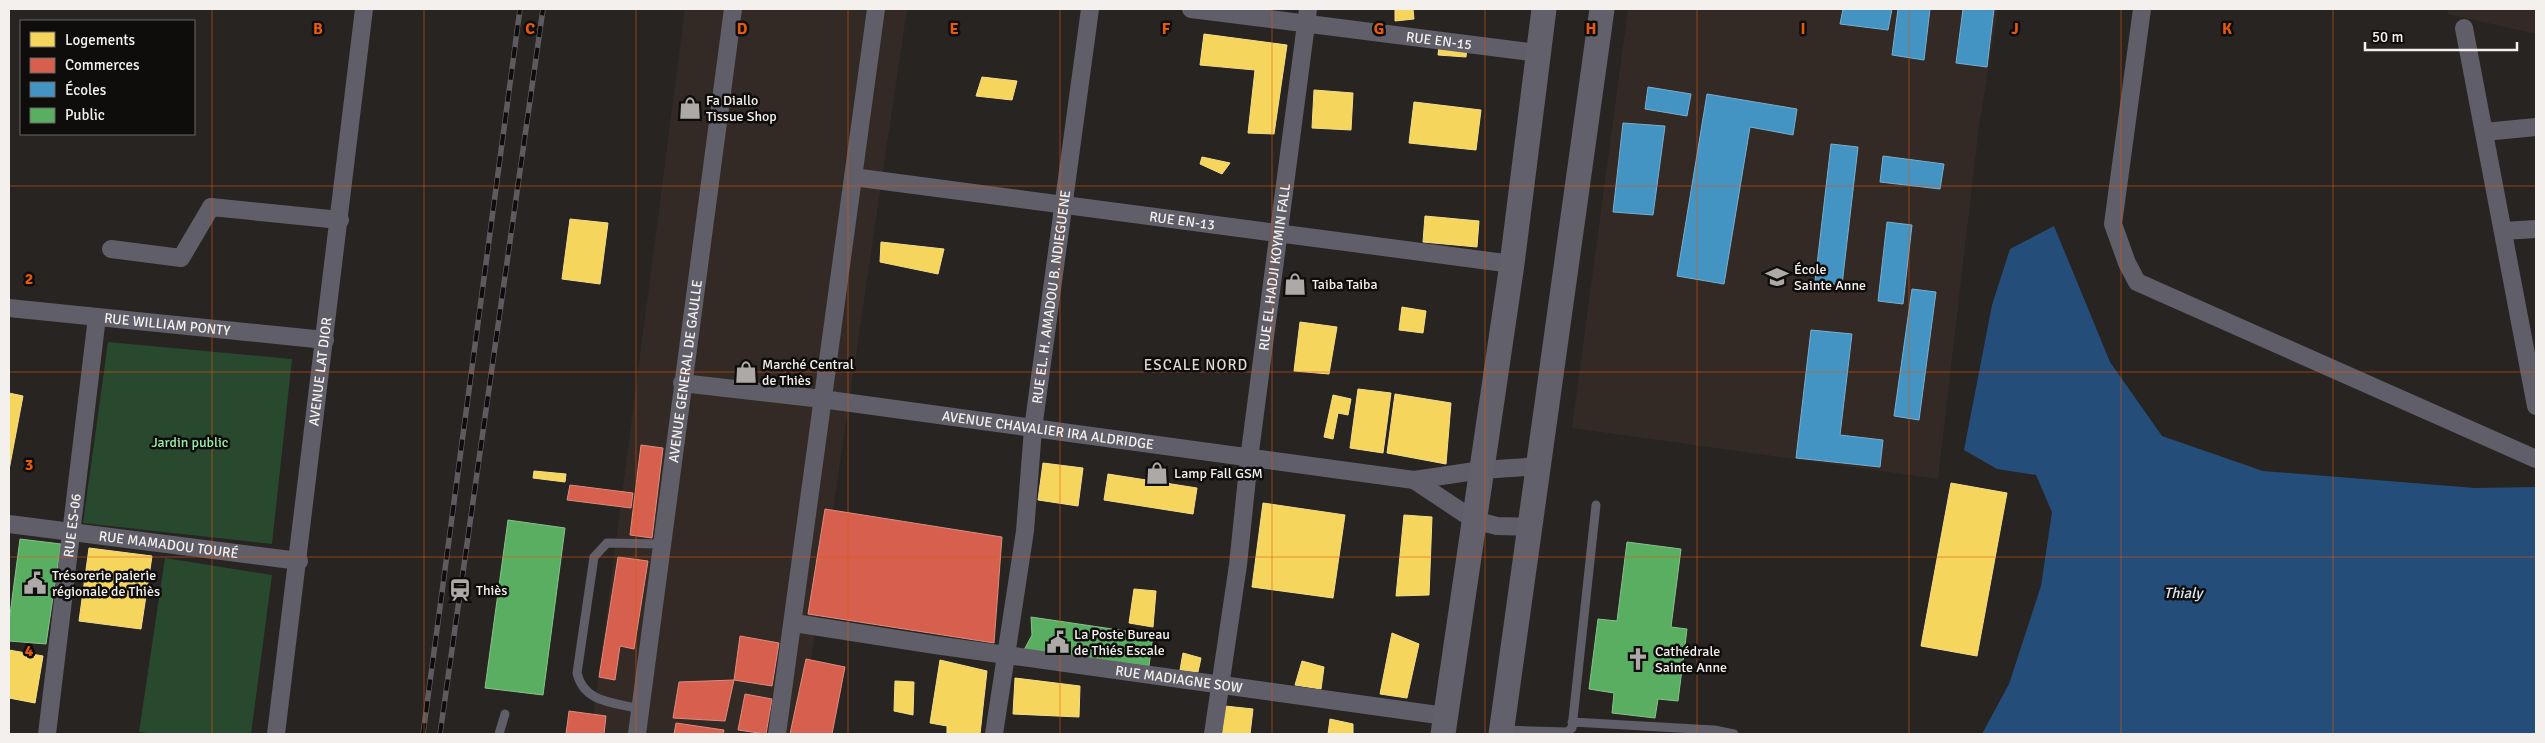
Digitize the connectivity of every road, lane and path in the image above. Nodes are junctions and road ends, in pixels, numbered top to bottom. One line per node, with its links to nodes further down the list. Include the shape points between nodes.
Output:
1 (364, 9): 16 (street, AVENUE LAT DIOR)
2 (733, 9): 26 (street, AVENUE GENERAL DE GAULLE)
3 (876, 9): 14 (street)
4 (1090, 9): 15 (street, RUE EL. H. AMADOU B. NDIEGUENE)
5 (1191, 9): 9 (street, RUE EN-15)
6 (1544, 9): 11 (main road)
7 (1602, 9): 32 (main road)
8 (2142, 9): 31 (street, via 2114,224 2127,263 2138,282)
9 (1307, 17): 11 (street, RUE EN-15); 19 (street, RUE EL HADJI KOYMIN FALL)
10 (2464, 28): 13 (street)
11 (1538, 53): 21 (main road)
12 (2536, 127): 13 (street)
13 (2484, 132): 18 (street)
14 (853, 177): 15 (street, RUE EN-13); 27 (street)
15 (1063, 205): 19 (street, RUE EN-13); 29 (street, RUE EL. H. AMADOU B. NDIEGUENE)
16 (340, 220): 20 (street, via 211,207 182,258); 24 (street, AVENUE LAT DIOR)
17 (2536, 229): 18 (street)
18 (2503, 231): 25 (street)
19 (1279, 234): 21 (street, RUE EN-13); 30 (street, RUE EL HADJI KOYMIN FALL)
20 (111, 249)
21 (1512, 264): 33 (main road)
22 (9, 308): 23 (street, RUE WILLIAM PONTY)
23 (97, 317): 24 (street, RUE WILLIAM PONTY); 39 (street, RUE ES-06)
24 (325, 340): 41 (street, AVENUE LAT DIOR)
25 (2531, 353): 28 (street)
26 (682, 383): 27 (street, AVENUE CHAVALIER IRA ALDRIDGE); 40 (street, AVENUE GENERAL DE GAULLE)
27 (822, 399): 29 (street, AVENUE CHAVALIER IRA ALDRIDGE); 42 (street)
28 (2536, 406)
29 (1033, 429): 30 (street, AVENUE CHAVALIER IRA ALDRIDGE); 43 (street, RUE EL. H. AMADOU B. NDIEGUENE, via 1025,531)
30 (1249, 459): 34 (street, AVENUE CHAVALIER IRA ALDRIDGE); 44 (street, RUE EL HADJI KOYMIN FALL)
31 (2536, 459)
32 (1539, 466): 33 (street); 38 (main road)
33 (1482, 470): 34 (street); 36 (main road)
34 (1414, 480): 36 (street)
35 (1596, 505): 47 (lane)
36 (1474, 520): 38 (street, via 1497,526); 48 (main road)
37 (9, 524): 39 (street, RUE MAMADOU TOURÉ)
38 (1531, 527): 49 (main road)
39 (71, 532): 41 (street, RUE MAMADOU TOURÉ); 50 (street, RUE ES-06)
40 (662, 544): 45 (street, AVENUE GENERAL DE GAULLE); 45 (lane, via 607,543 599,549 594,557 579,663 580,686 590,696)
41 (298, 561): 51 (street, AVENUE LAT DIOR)
42 (794, 623): 43 (street, RUE MADIAGNE SOW); 54 (street)
43 (1005, 655): 44 (street, RUE MADIAGNE SOW); 55 (street, RUE EL. H. AMADOU B. NDIEGUENE)
44 (1221, 684): 48 (street, RUE MADIAGNE SOW); 56 (street, RUE EL HADJI KOYMIN FALL)
45 (640, 709): 53 (street, AVENUE GENERAL DE GAULLE)
46 (505, 714): 52 (lane)
47 (1572, 722): 49 (lane, via 1567,732); 57 (lane, via 1714,730)
48 (1444, 725)
49 (1502, 732)
50 (47, 734)
51 (276, 734)
52 (499, 734)
53 (637, 734)
54 (778, 734)
55 (994, 734)
56 (1213, 734)
57 (1734, 734)

